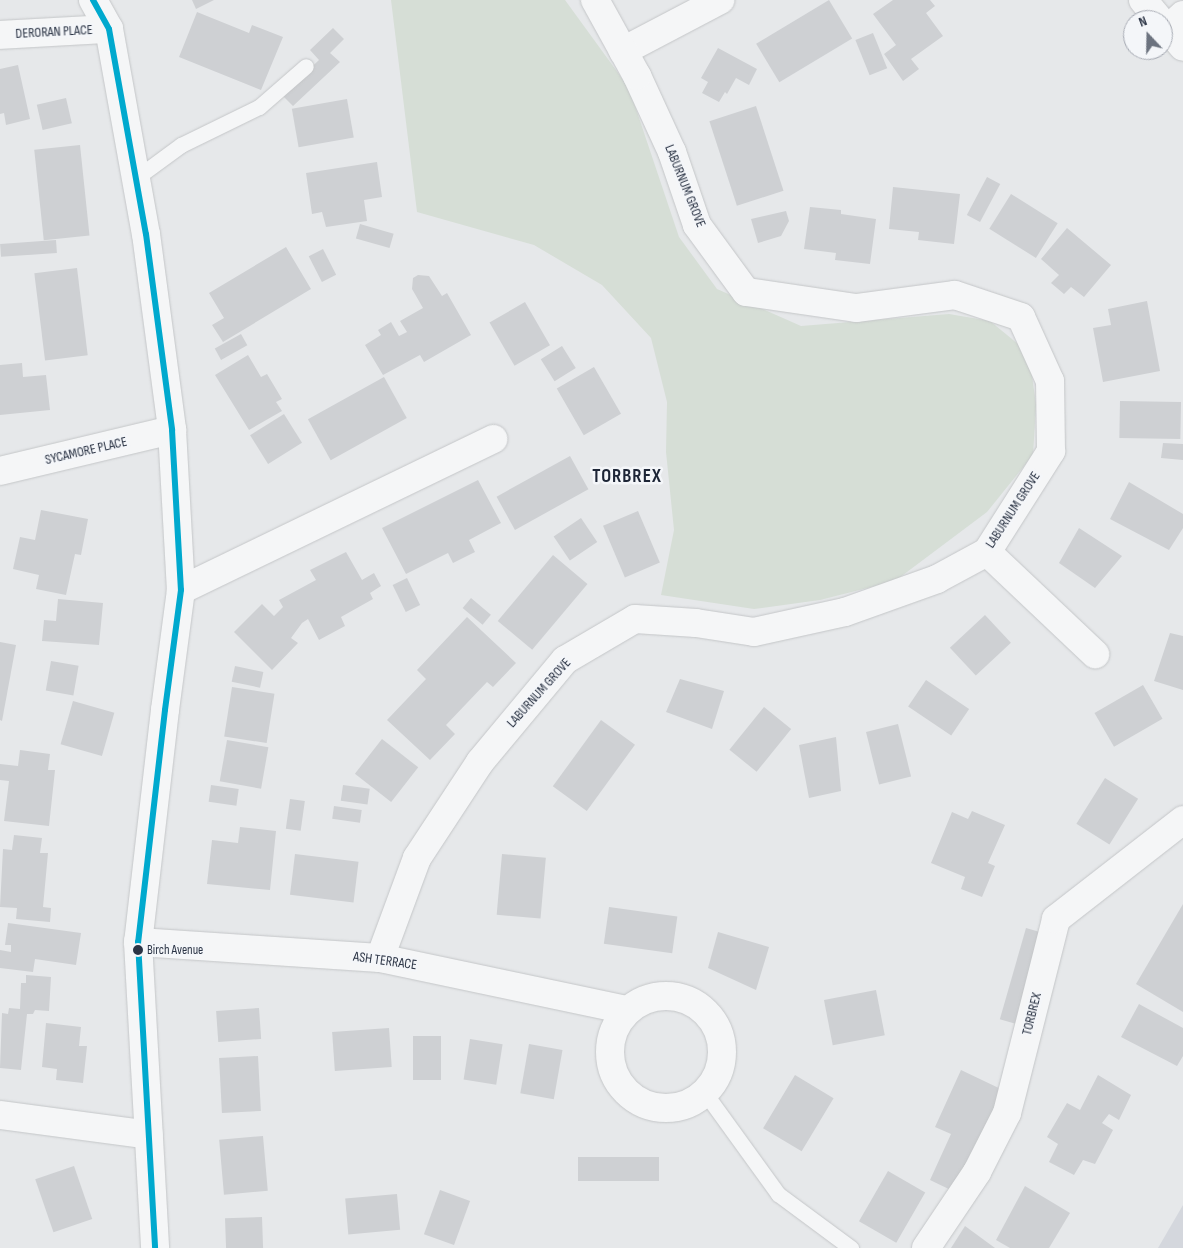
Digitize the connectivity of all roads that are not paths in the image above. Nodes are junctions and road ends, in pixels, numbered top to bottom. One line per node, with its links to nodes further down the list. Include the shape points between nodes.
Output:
1 (93, 0): 6 (street)
2 (594, 0): 8 (street, LABURNUM GROVE)
3 (720, 0): 8 (street)
4 (1143, 0): 5 (street)
5 (1153, 10)
6 (109, 29): 7 (street, DERORAN PLACE); 10 (street)
7 (0, 35)
8 (623, 51): 14 (street, LABURNUM GROVE, via 672,152 697,225 746,292 856,308 955,294 1021,316 1050,381 1051,451)
9 (306, 66): 10 (lane, via 259,107 182,145)
10 (136, 178): 11 (street)
11 (172, 430): 13 (street, SYCAMORE PLACE); 15 (street)
12 (493, 438): 15 (street)
13 (0, 471)
14 (987, 552): 16 (street); 19 (street, LABURNUM GROVE, via 936,579 845,612 754,632 696,623 635,619 565,660 480,762 417,858)
15 (181, 590): 18 (street)
16 (1095, 654)
17 (1183, 820): 26 (street, TORBREX, via 1056,919 1007,1113 977,1172)
18 (138, 942): 19 (street, ASH TERRACE); 23 (street)
19 (380, 958): 20 (street, ASH TERRACE)
20 (627, 1010): 21 (street, via 656,996 672,996 701,1008 712,1020 722,1050 714,1080); 21 (street, via 616,1024 610,1041 614,1076 624,1091 655,1108 673,1108 690,1103)
21 (704, 1093): 25 (lane, via 778,1194)
22 (0, 1115): 23 (street)
23 (149, 1135): 24 (street)
24 (154, 1248)
25 (851, 1248)
26 (926, 1248)

